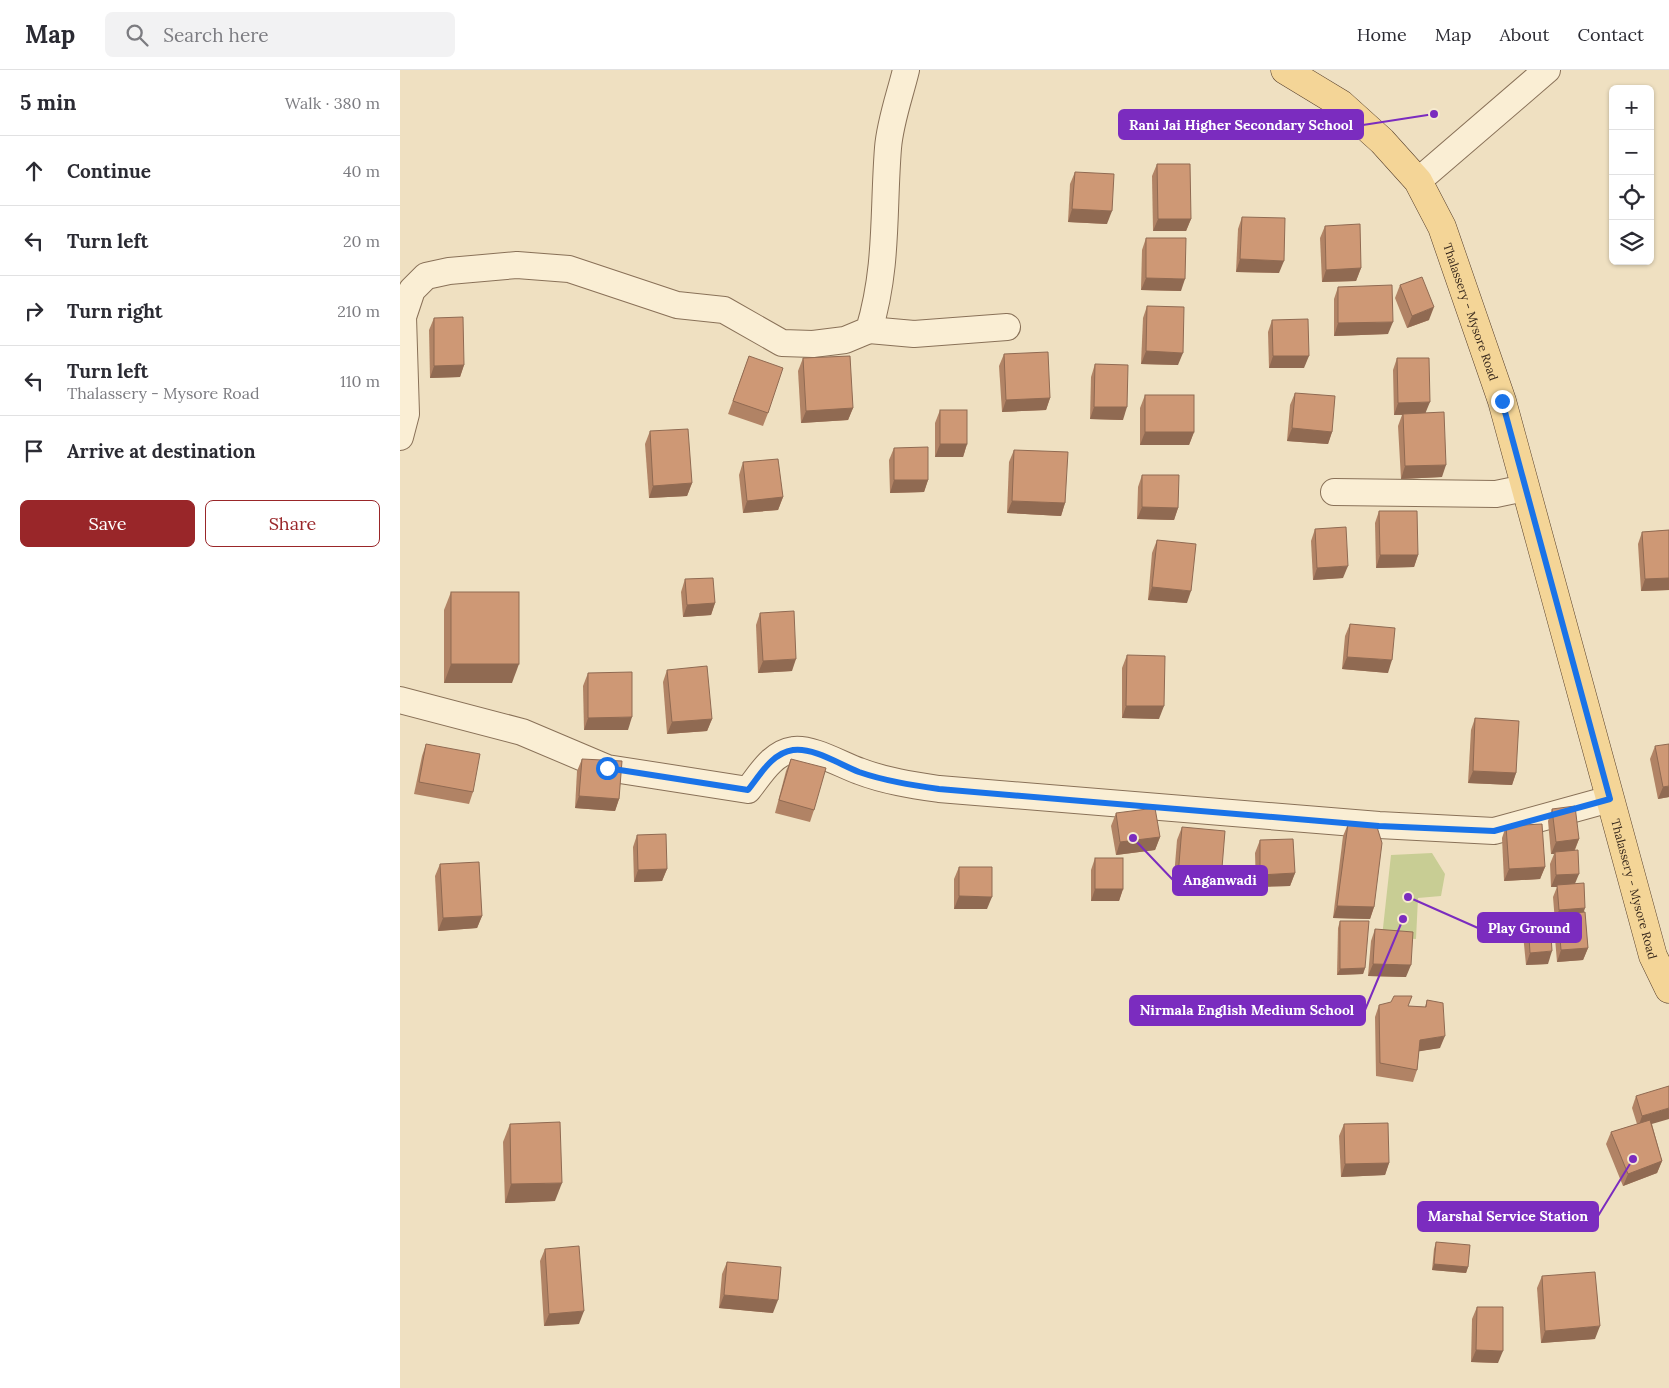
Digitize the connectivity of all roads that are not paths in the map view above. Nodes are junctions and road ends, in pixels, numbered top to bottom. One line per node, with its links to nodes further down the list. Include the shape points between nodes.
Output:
1 (906, 70): 6 (street, via 888,146 879,298)
2 (1285, 70): 4 (main road, Thalassery - Mysore Road, via 1341,104 1382,141)
3 (1547, 70): 4 (street)
4 (1418, 181): 8 (main road, Thalassery - Mysore Road, via 1442,227 1456,266 1502,401)
5 (1007, 327): 6 (street, via 914,334)
6 (869, 330): 7 (street, via 845,340 813,344 782,342 724,310 677,305 570,269 517,266 426,276 412,290 403,317 406,414)
7 (400, 437)
8 (1525, 488): 9 (street, via 1496,494); 11 (main road, Thalassery - Mysore Road)
9 (1334, 492)
10 (400, 700): 11 (street, via 522,732 607,768 748,790 773,759 794,750 821,755 860,772 900,784 1379,826 1494,831)
11 (1610, 799): 12 (main road, Thalassery - Mysore Road, via 1653,956)
12 (1669, 989)

